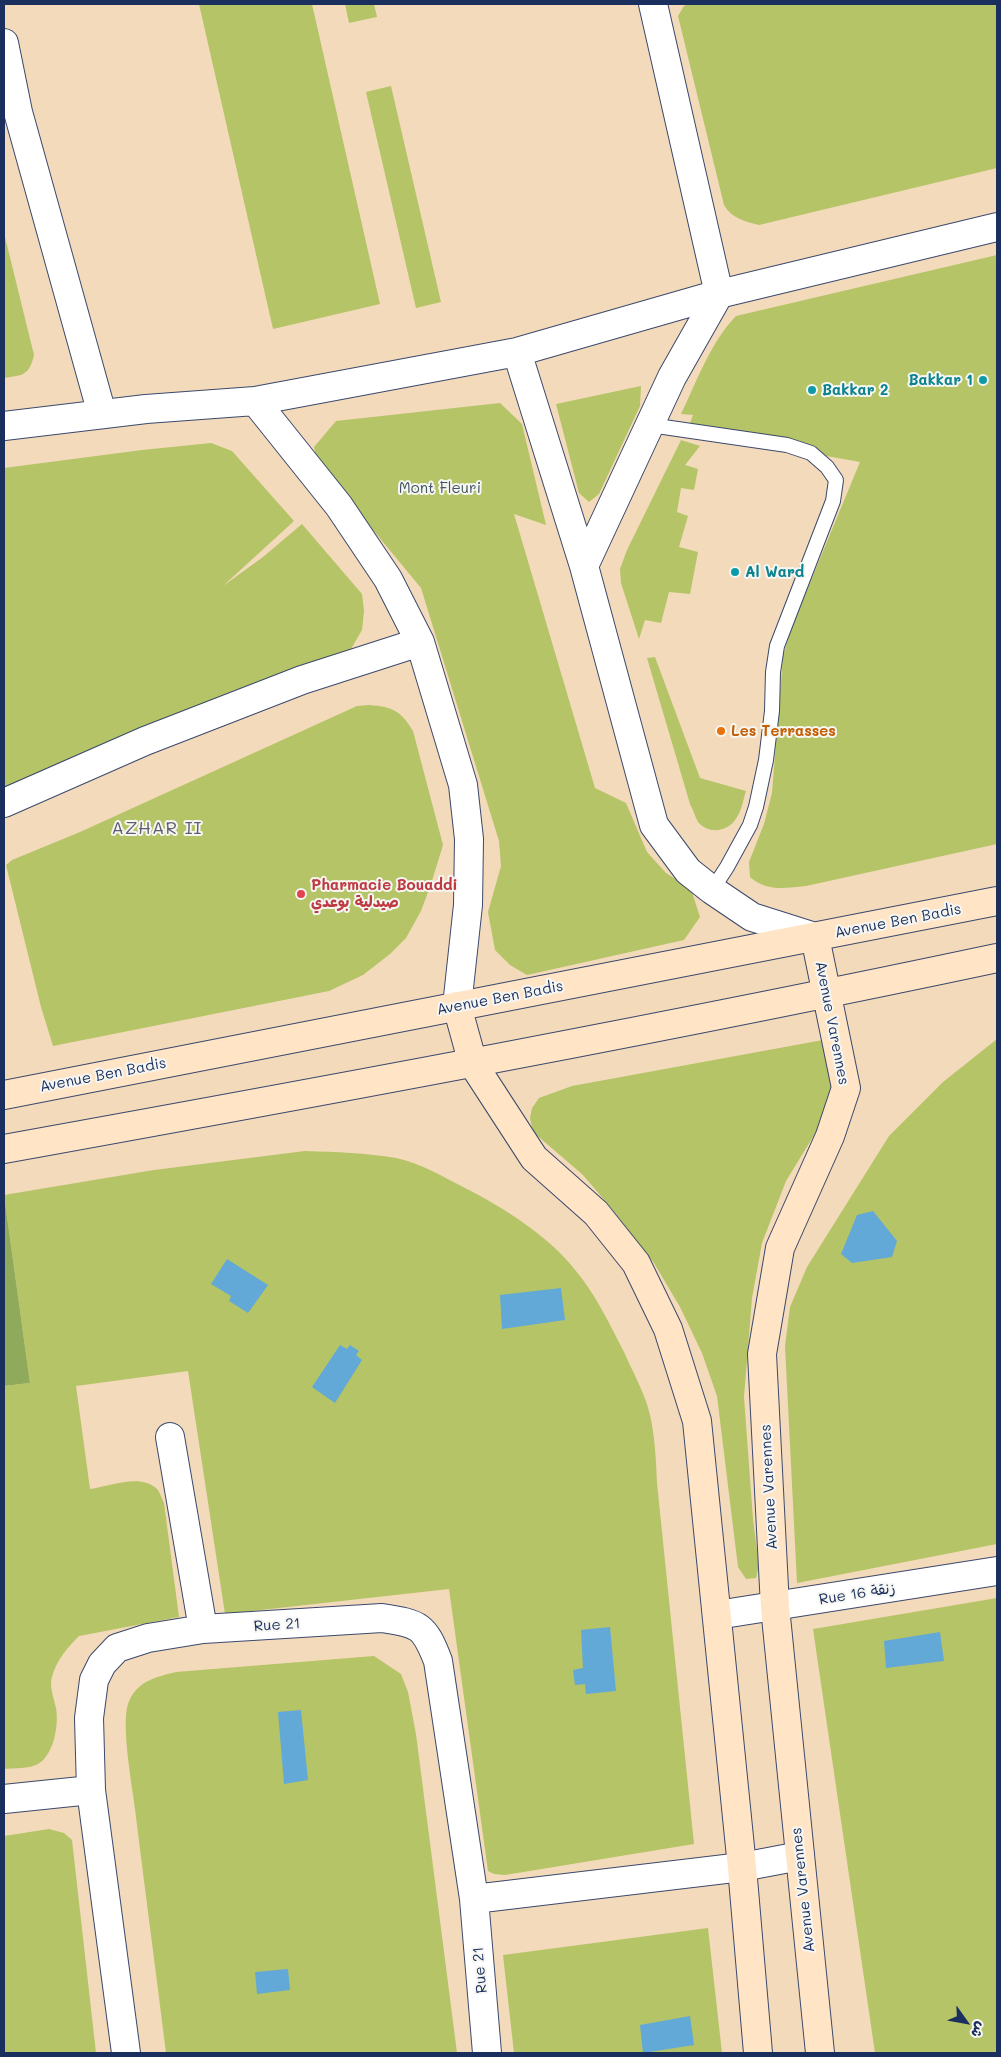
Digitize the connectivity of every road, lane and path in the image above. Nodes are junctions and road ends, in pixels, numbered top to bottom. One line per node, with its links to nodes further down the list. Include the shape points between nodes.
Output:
1 (653, 4): 5 (street)
2 (4, 43): 3 (street)
3 (11, 114): 8 (street)
4 (997, 227): 5 (street)
5 (719, 294): 6 (street); 9 (street, via 672,377)
6 (517, 352): 7 (street); 11 (street)
7 (255, 401): 8 (street); 12 (street, via 339,506 388,579)
8 (102, 414): 10 (street)
9 (650, 425): 11 (street); 14 (lane, via 787,445 810,454 827,467 836,480 833,501 777,646 766,760 756,807 745,834)
10 (4, 426)
11 (584, 566): 14 (street, via 654,826 688,871)
12 (420, 642): 13 (street, via 302,680 145,741); 19 (street, via 463,785 468,830 468,905)
13 (4, 803)
14 (712, 890): 16 (street, via 752,917)
15 (997, 901): 16 (main road, Avenue Ben Badis)
16 (815, 937): 18 (main road, Avenue Varennes); 19 (main road, Avenue Ben Badis)
17 (997, 958): 18 (main road)
18 (827, 994): 20 (main road); 25 (main road, Avenue Varennes, via 846,1088 830,1136 780,1248 762,1354)
19 (457, 1006): 20 (main road); 21 (main road, Avenue Ben Badis)
20 (473, 1064): 22 (main road); 26 (main road, via 534,1158 596,1213 636,1263 668,1328 697,1421)
21 (4, 1095)
22 (4, 1149)
23 (170, 1437): 27 (street)
24 (997, 1571): 25 (street, Rue 16 زنقة)
25 (774, 1607): 26 (street, Rue 16 زنقة); 30 (main road, Avenue Varennes)
26 (717, 1615): 31 (main road)
27 (203, 1629): 28 (street, Rue 21, via 148,1638 116,1648 102,1664 94,1680 89,1718); 32 (street, Rue 21, via 382,1618 411,1623 428,1637 438,1661)
28 (91, 1790): 29 (street); 33 (street, Rue 21)
29 (4, 1799)
30 (800, 1856): 31 (street); 36 (main road, Avenue Varennes)
31 (742, 1867): 32 (street); 35 (main road)
32 (474, 1899): 34 (street, Rue 21)
33 (126, 2053)
34 (487, 2053)
35 (758, 2053)
36 (820, 2053)

